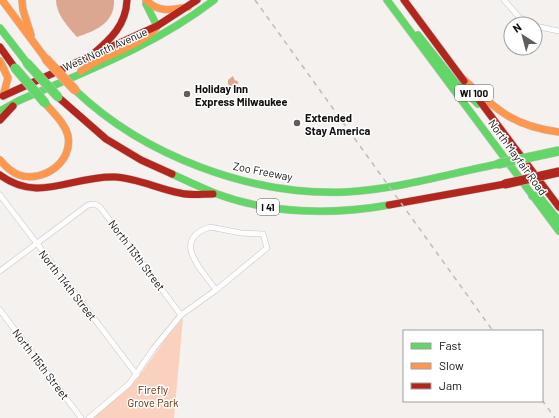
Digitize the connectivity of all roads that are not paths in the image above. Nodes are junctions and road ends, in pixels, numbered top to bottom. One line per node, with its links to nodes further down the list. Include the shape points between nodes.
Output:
1 (2, 0): 18 (main road, Zoo Freeway / I 41)
2 (22, 0): 18 (main road, via 24,16)
3 (127, 0): 20 (main road, via 121,26)
4 (145, 0): 10 (main road, via 150,6 161,11); 12 (main road)
5 (197, 0): 10 (main road, West North Avenue)
6 (214, 0): 17 (main road, West North Avenue)
7 (387, 0): 16 (main road, North Mayfair Road / WI 100)
8 (404, 0): 23 (main road, North Mayfair Road / WI 100)
9 (504, 0): 11 (street)
10 (188, 7): 12 (main road, West North Avenue)
11 (519, 16)
12 (157, 26): 17 (main road); 20 (main road, West North Avenue); 22 (main road, via 144,39 101,57)
13 (0, 28): 34 (main road, I 41, bridge, via 27,63 87,124 119,148 141,160)
14 (543, 28): 15 (street)
15 (559, 31)
16 (413, 34): 27 (main road, via 422,38 455,82); 36 (main road, North Mayfair Road / WI 100)
17 (162, 36): 22 (main road, West North Avenue)
18 (34, 44): 30 (main road, Zoo Freeway / I 41, bridge, via 75,90 106,115 167,154 187,163 249,182 319,191 356,190 394,185)
19 (0, 47): 31 (main road, bridge, via 66,130 69,146 66,156 58,166 47,174 33,177 21,176 11,171)
20 (92, 55): 24 (main road, West North Avenue)
21 (0, 61): 24 (main road, via 8,77 8,84)
22 (77, 75): 25 (main road, West North Avenue)
23 (461, 76): 27 (main road, North Mayfair Road / WI 100); 29 (main road, via 499,112 516,123 538,130)
24 (1, 97)
25 (18, 101): 26 (main road, West North Avenue); 28 (main road)
26 (0, 111)
27 (491, 115): 37 (main road, North Mayfair Road / WI 100)
28 (0, 120)
29 (559, 132)
30 (559, 151)
31 (0, 160)
32 (559, 172): 34 (main road, I 41, bridge, via 362,210 280,209)
33 (0, 175): 34 (main road, via 10,183 28,188 45,188 106,177 134,181 189,195)
34 (217, 194)
35 (0, 195): 40 (street, North 114th Street)
36 (532, 196): 38 (main road, via 538,195 543,199); 39 (main road, North Mayfair Road / WI 100)
37 (559, 207)
38 (559, 221)
39 (559, 231)
40 (36, 244): 41 (street); 44 (street, North 113th Street, via 88,205 95,204 100,207); 45 (street, North 114th Street)
41 (0, 271)
42 (216, 290): 42 (street, via 192,258 191,243 196,235 210,226 241,233 262,234 267,248); 44 (street)
43 (0, 310): 46 (street, North 115th Street)
44 (181, 315): 45 (street, via 154,348)
45 (137, 375): 47 (street, via 115,398)
46 (81, 418)
47 (89, 418)

